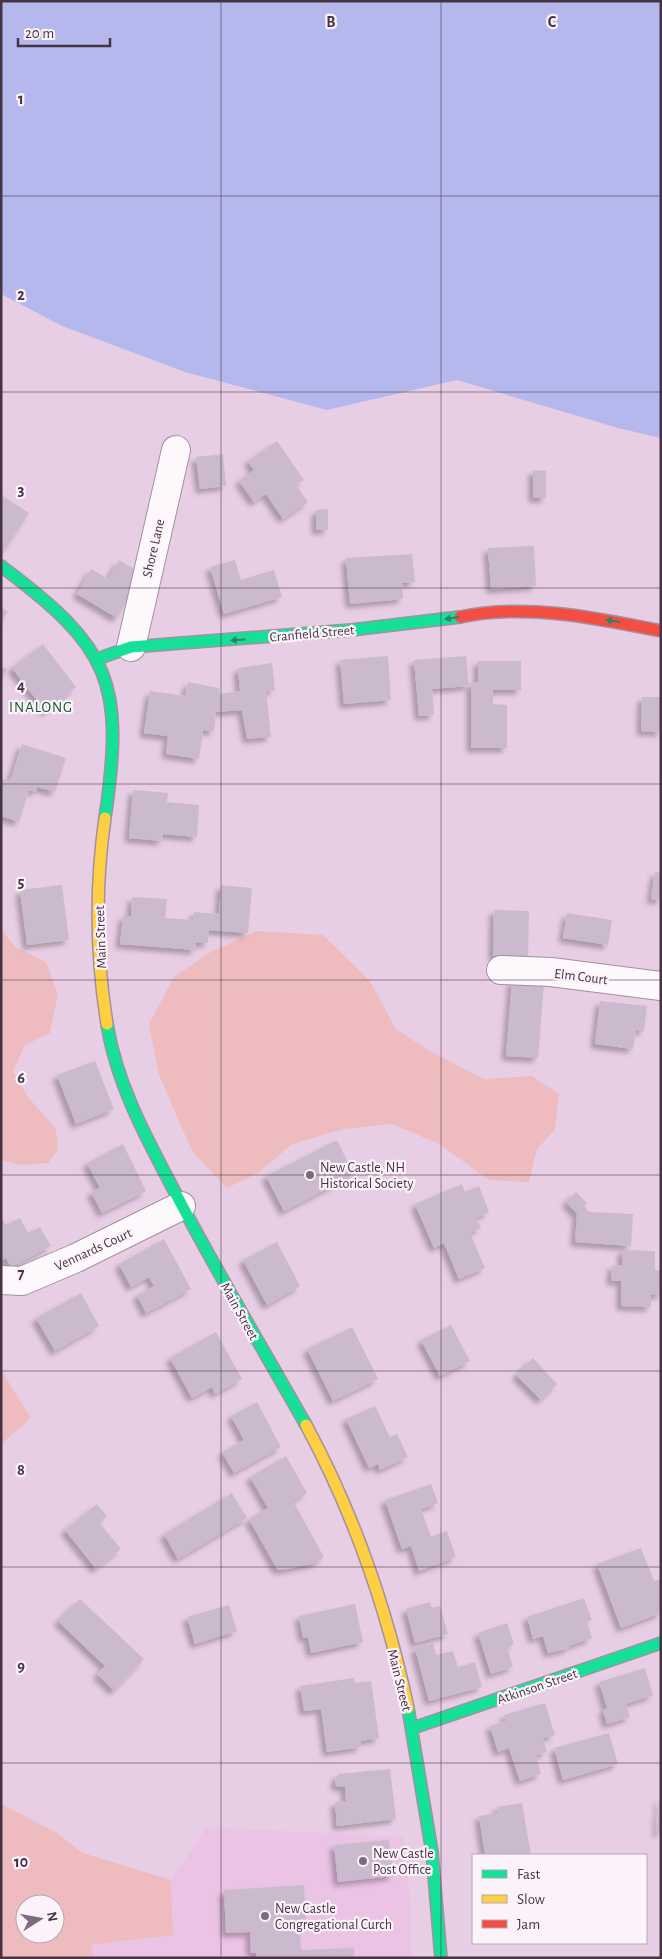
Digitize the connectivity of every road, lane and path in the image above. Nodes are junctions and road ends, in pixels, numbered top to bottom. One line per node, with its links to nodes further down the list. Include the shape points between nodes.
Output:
1 (176, 450): 4 (street, Shore Lane)
2 (1, 566): 5 (main road, via 70,622)
3 (661, 631): 4 (main road, Cranfield Street, one-way to 4, via 608,620 489,611 451,619 351,630)
4 (131, 647): 5 (main road, Cranfield Street)
5 (97, 659): 8 (main road, Main Street, via 106,682 114,724 99,866 97,939 102,989 122,1080)
6 (501, 970): 7 (street, Elm Court, via 551,972)
7 (661, 986)
8 (181, 1206): 9 (street, Vennards Court, via 22,1281); 11 (main road, Main Street, via 309,1429 343,1498 374,1580)
9 (1, 1280)
10 (661, 1643): 11 (main road, Atkinson Street)
11 (413, 1728): 12 (main road, Main Street, via 427,1811)
12 (441, 1958)

